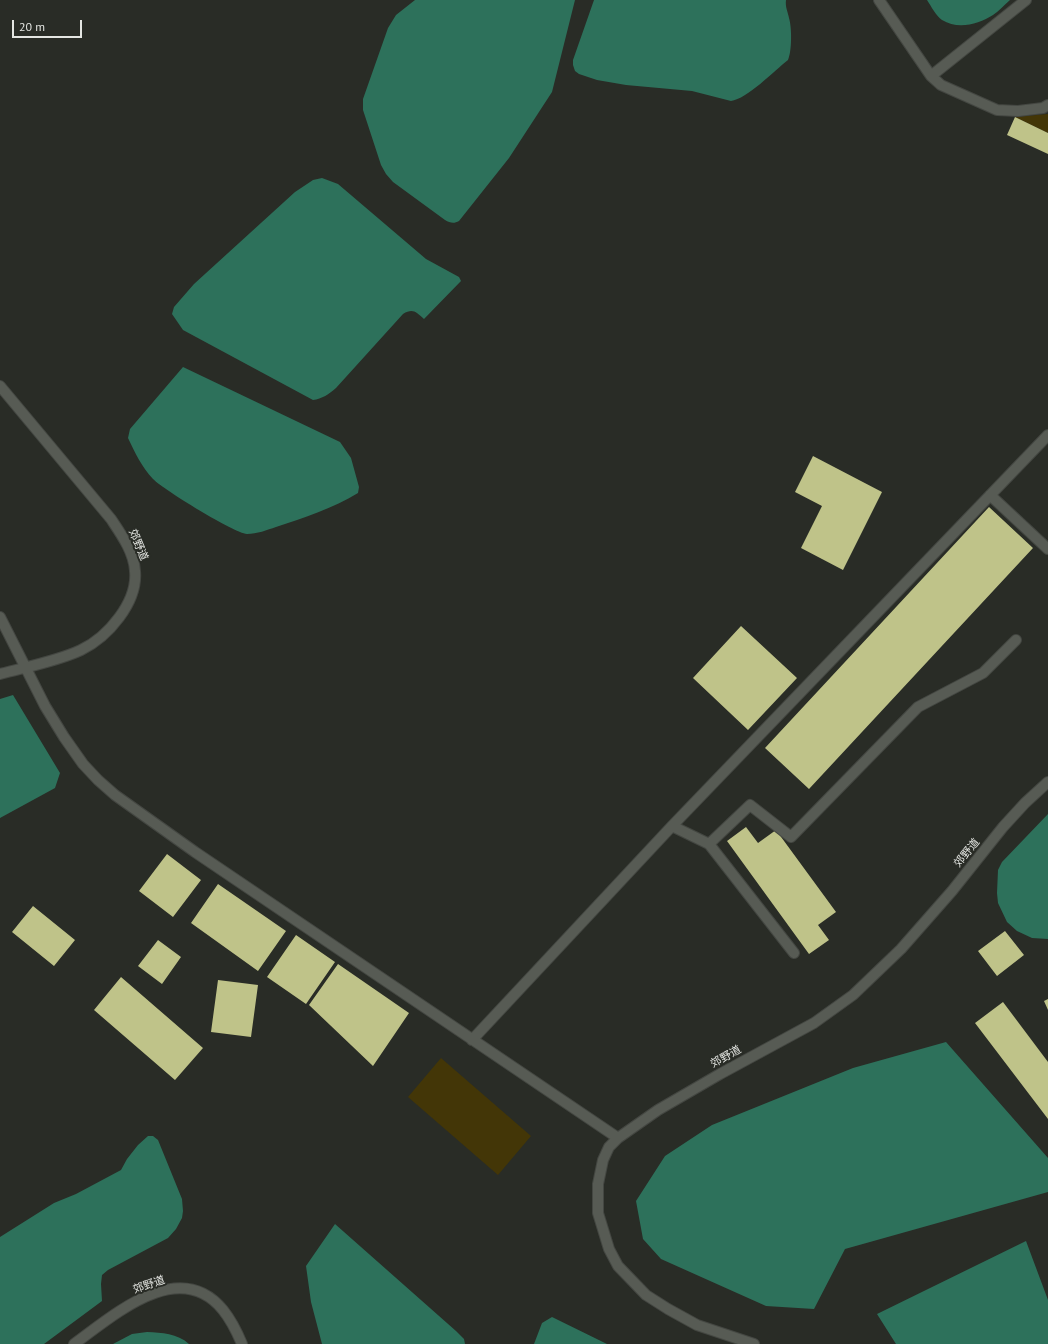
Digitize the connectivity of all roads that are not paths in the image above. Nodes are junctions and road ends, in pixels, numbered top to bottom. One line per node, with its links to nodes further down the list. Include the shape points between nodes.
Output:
1 (879, 0): 3 (street)
2 (1026, 0): 3 (street)
3 (931, 76): 4 (street, via 941,85 997,110 1018,111)
4 (1048, 105)
5 (0, 386): 12 (street, 郊野道, via 111,519 124,539 136,571 131,594 117,621 107,632 83,649 67,656)
6 (1048, 435): 7 (street)
7 (990, 495): 8 (street); 15 (street)
8 (1048, 549)
9 (0, 617): 10 (street)
10 (4, 633): 12 (street)
11 (1016, 640): 16 (street, via 983,673 918,707 791,837 750,805)
12 (24, 667): 13 (street, 郊野道); 18 (street, via 45,706 83,764 115,795)
13 (0, 674)
14 (1048, 782): 19 (street, 郊野道, via 1003,827 901,949 853,995 814,1023 658,1110)
15 (672, 826): 16 (street); 18 (street)
16 (710, 844): 17 (street)
17 (794, 953)
18 (472, 1040): 19 (street)
19 (618, 1138): 22 (street, 郊野道, via 602,1160 598,1184 598,1213 609,1249 618,1266 646,1295 668,1309 697,1325)
20 (74, 1344): 21 (street, 郊野道, via 127,1306 171,1289 194,1290 214,1300 228,1317)
21 (242, 1344)
22 (754, 1344)

